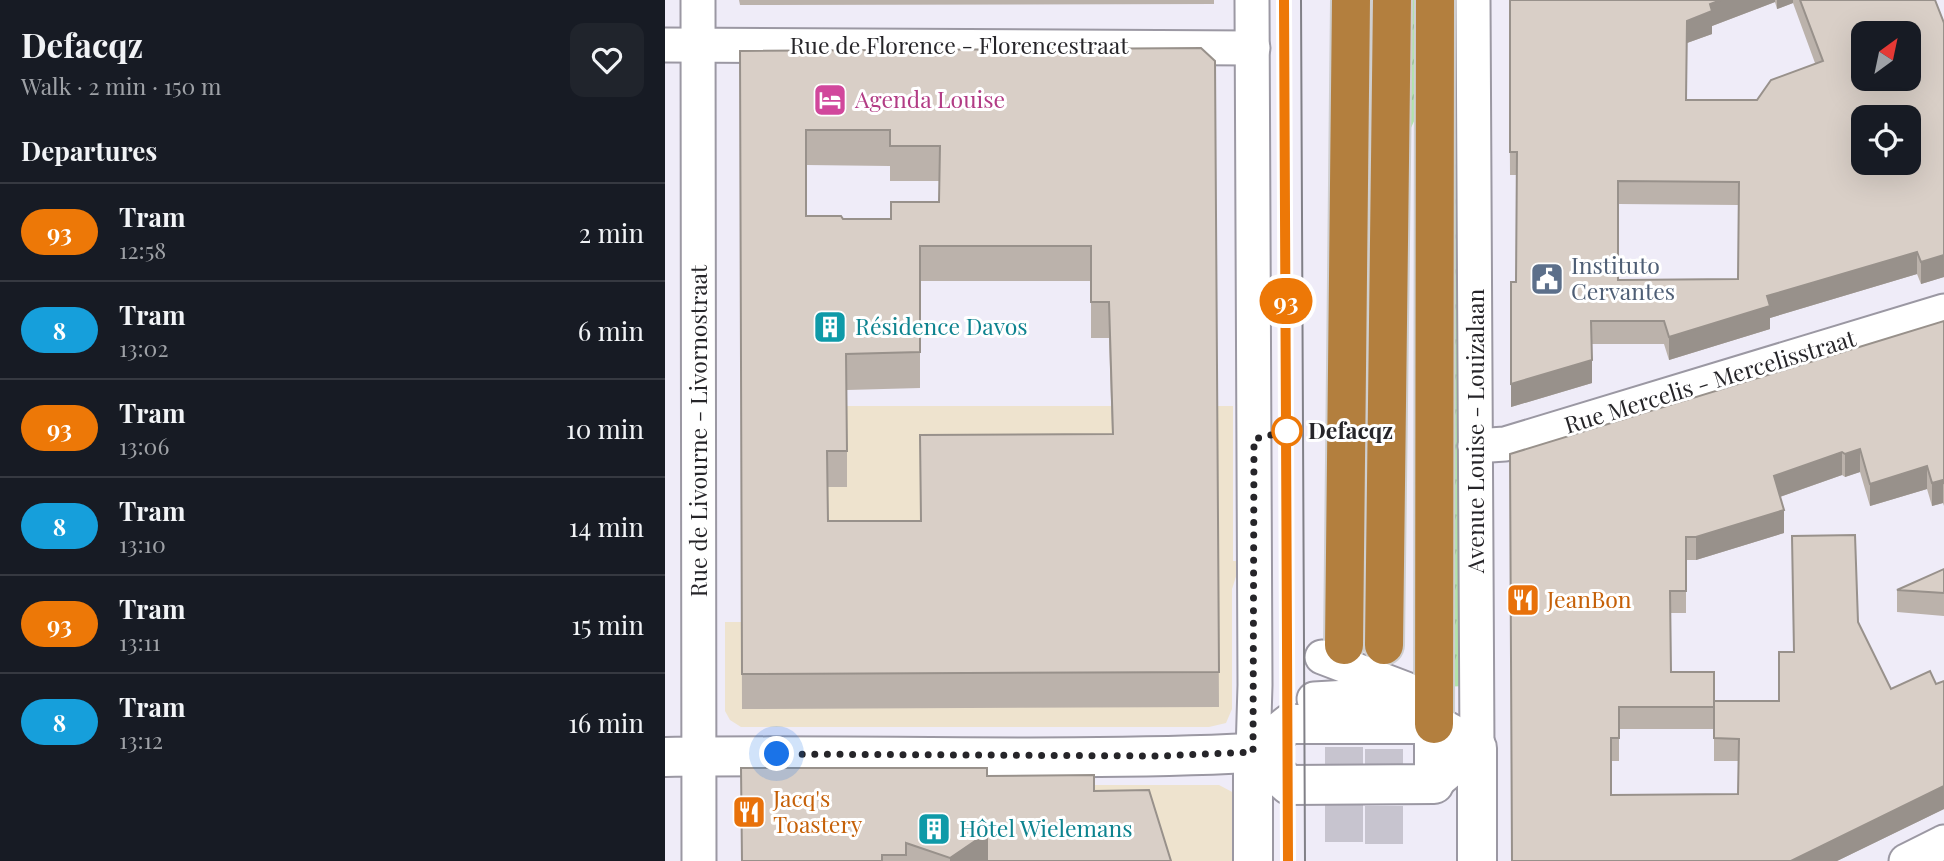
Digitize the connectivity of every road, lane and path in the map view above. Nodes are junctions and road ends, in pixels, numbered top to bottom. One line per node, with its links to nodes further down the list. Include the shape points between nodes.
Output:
1 (698, 0): 7 (street, Rue de Livourne - Livornostraat)
2 (1252, 0): 9 (street)
3 (1351, 0): 13 (highway)
4 (1392, 0): 12 (highway)
5 (1435, 0): 14 (highway)
6 (1473, 0): 11 (street, Avenue Louise - Louizalaan)
7 (698, 44): 8 (street, Rue de Florence - Florencestraat); 9 (street, Rue de Florence - Florencestraat); 17 (street, Rue de Livourne - Livornostraat)
8 (665, 45)
9 (1253, 48): 16 (street)
10 (1944, 312): 11 (street, Rue Mercelis - Mercelisstraat, via 1505,444)
11 (1475, 446): 15 (street, Avenue Louise - Louizalaan)
12 (1384, 645)
13 (1327, 649): 13 (street, via 1418,694 1317,698)
14 (1434, 724): 15 (street); 16 (street, via 1289,724); 18 (street)
15 (1477, 748): 18 (street); 22 (street, Avenue Louise - Louizalaan)
16 (1253, 752): 17 (street); 18 (street, via 1289,785); 21 (street)
17 (682, 756): 20 (street, Rue de Livourne - Livornostraat)
18 (1434, 785)
19 (1944, 842): 23 (street)
20 (699, 861)
21 (1253, 861)
22 (1477, 861)
23 (1906, 861)

